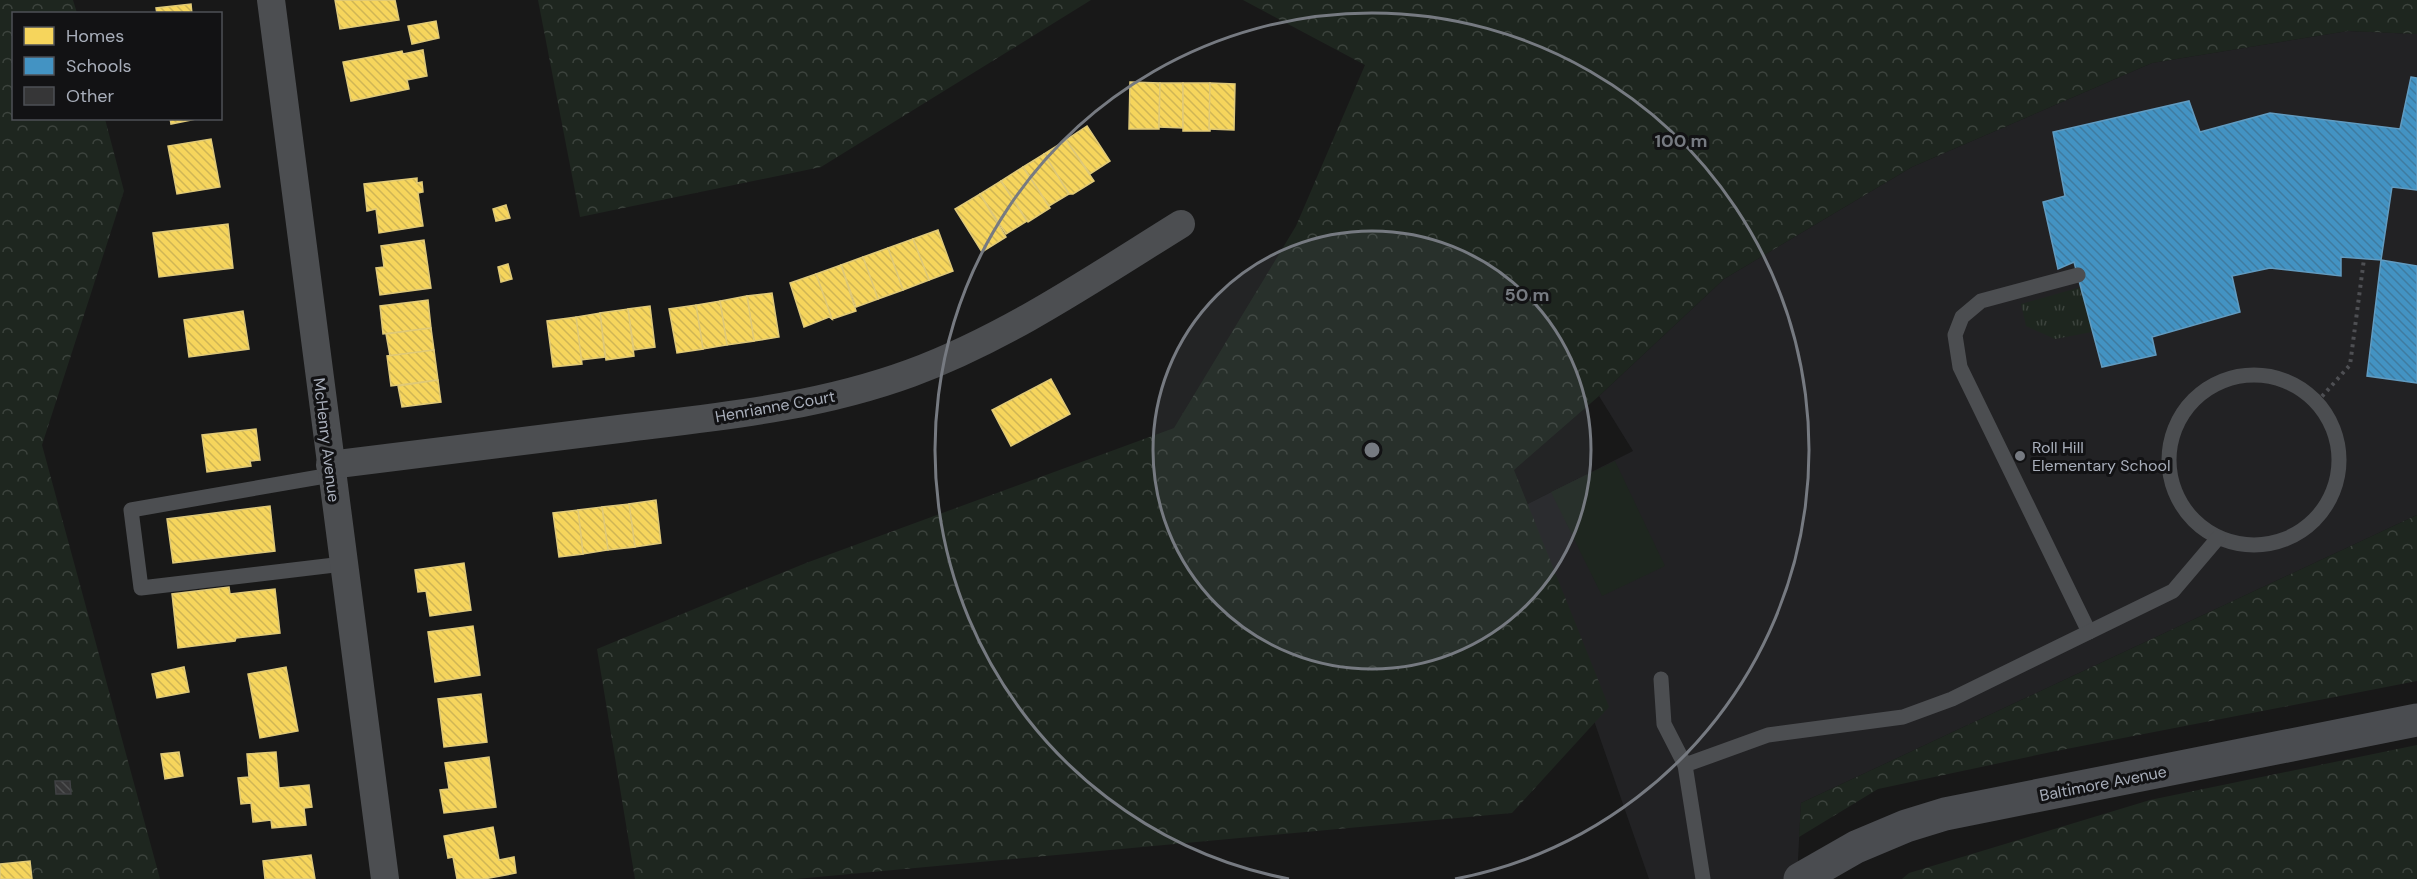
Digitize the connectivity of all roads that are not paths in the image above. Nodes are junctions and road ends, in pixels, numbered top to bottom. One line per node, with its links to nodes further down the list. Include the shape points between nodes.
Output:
1 (271, 0): 4 (street, McHenry Avenue)
2 (1181, 224): 4 (street, Henrianne Court, via 986,341 848,393 770,411)
3 (2078, 275): 7 (lane, via 1981,301 1962,317 1955,335 1960,367)
4 (331, 470): 6 (street, McHenry Avenue); 6 (lane, via 131,510 141,588)
5 (2218, 538): 5 (lane, via 2247,546 2276,543 2303,530 2324,509 2336,485 2339,456 2333,427 2316,402 2297,386 2269,375 2239,375 2211,385 2183,411 2171,438 2169,458 2176,496 2193,520); 7 (lane, via 2173,591)
6 (344, 564): 11 (street, McHenry Avenue)
7 (2089, 632): 10 (lane, via 1952,699 1903,717 1768,735)
8 (1661, 679): 10 (lane, via 1664,724)
9 (2417, 720): 13 (street, Baltimore Avenue, via 1944,814 1856,848)
10 (1685, 765): 12 (lane)
11 (385, 879)
12 (1703, 879)
13 (1800, 879)

